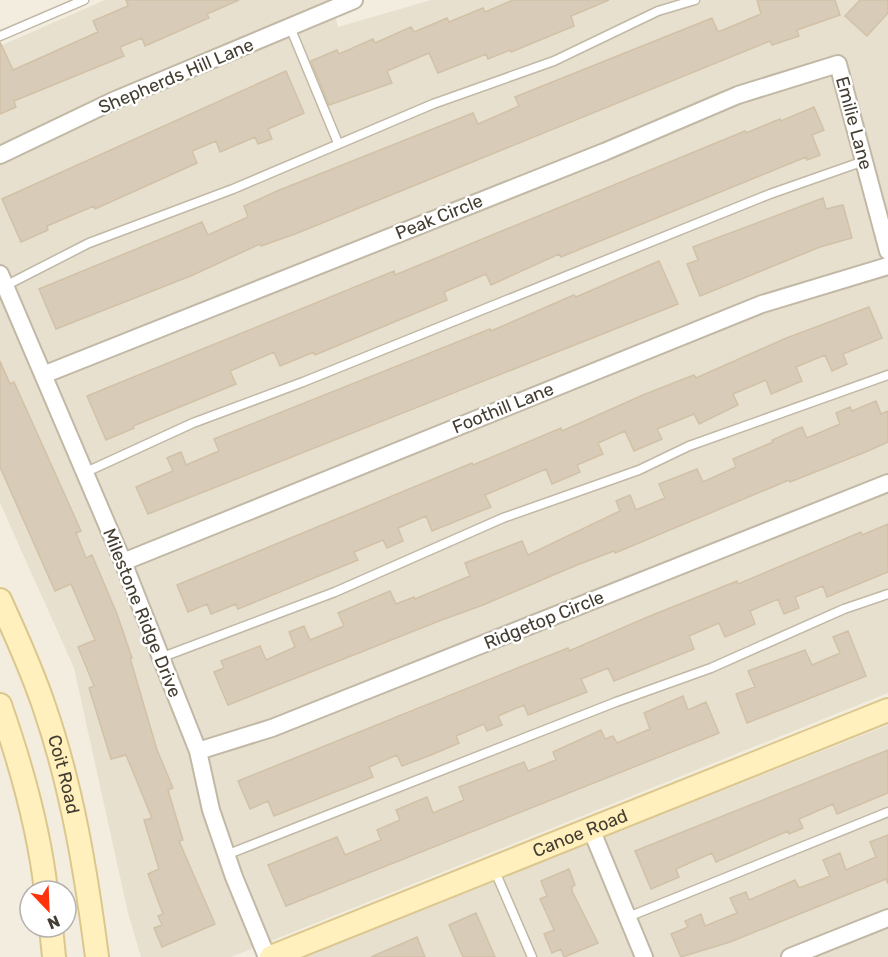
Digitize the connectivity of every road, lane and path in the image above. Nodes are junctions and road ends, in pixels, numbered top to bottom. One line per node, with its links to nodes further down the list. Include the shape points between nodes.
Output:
1 (84, 0): 5 (lane)
2 (354, 0): 4 (street, Shepherds Hill Lane)
3 (695, 0): 7 (lane, via 658,11 554,61)
4 (290, 27): 7 (lane); 8 (street, Shepherds Hill Lane)
5 (0, 36)
6 (838, 64): 9 (street, Emilie Lane); 13 (street, Peak Circle, via 738,95)
7 (338, 143): 12 (lane, via 234,189)
8 (0, 155)
9 (864, 161): 10 (street, Emilie Lane); 15 (lane, via 770,194 193,423)
10 (888, 251)
11 (888, 266): 17 (street, Foothill Lane, via 762,304)
12 (2, 280): 13 (street, Milestone Ridge Drive)
13 (43, 375): 15 (street, Milestone Ridge Drive)
14 (888, 375): 20 (lane, via 503,518 335,592)
15 (83, 473): 17 (street, Milestone Ridge Drive)
16 (888, 483): 23 (street, Ridgetop Circle, via 272,729)
17 (123, 562): 20 (street, Milestone Ridge Drive)
18 (888, 594): 26 (lane, via 844,609 711,668)
19 (0, 600): 33 (street, Coit Road, via 45,707 63,772 79,837)
20 (160, 658): 23 (street, Milestone Ridge Drive)
21 (0, 705): 28 (street, via 19,762)
22 (888, 710): 25 (street, Canoe Road)
23 (198, 750): 26 (street, Milestone Ridge Drive)
24 (888, 812): 29 (lane)
25 (591, 829): 27 (street, Canoe Road); 29 (street)
26 (226, 855): 34 (street, Milestone Ridge Drive)
27 (493, 868): 34 (street, Canoe Road); 35 (lane)
28 (45, 879)
29 (628, 917): 36 (street)
30 (888, 918): 37 (street)
31 (52, 939): 32 (street)
32 (54, 957)
33 (97, 957)
34 (269, 957)
35 (532, 957)
36 (644, 957)
37 (790, 957)

